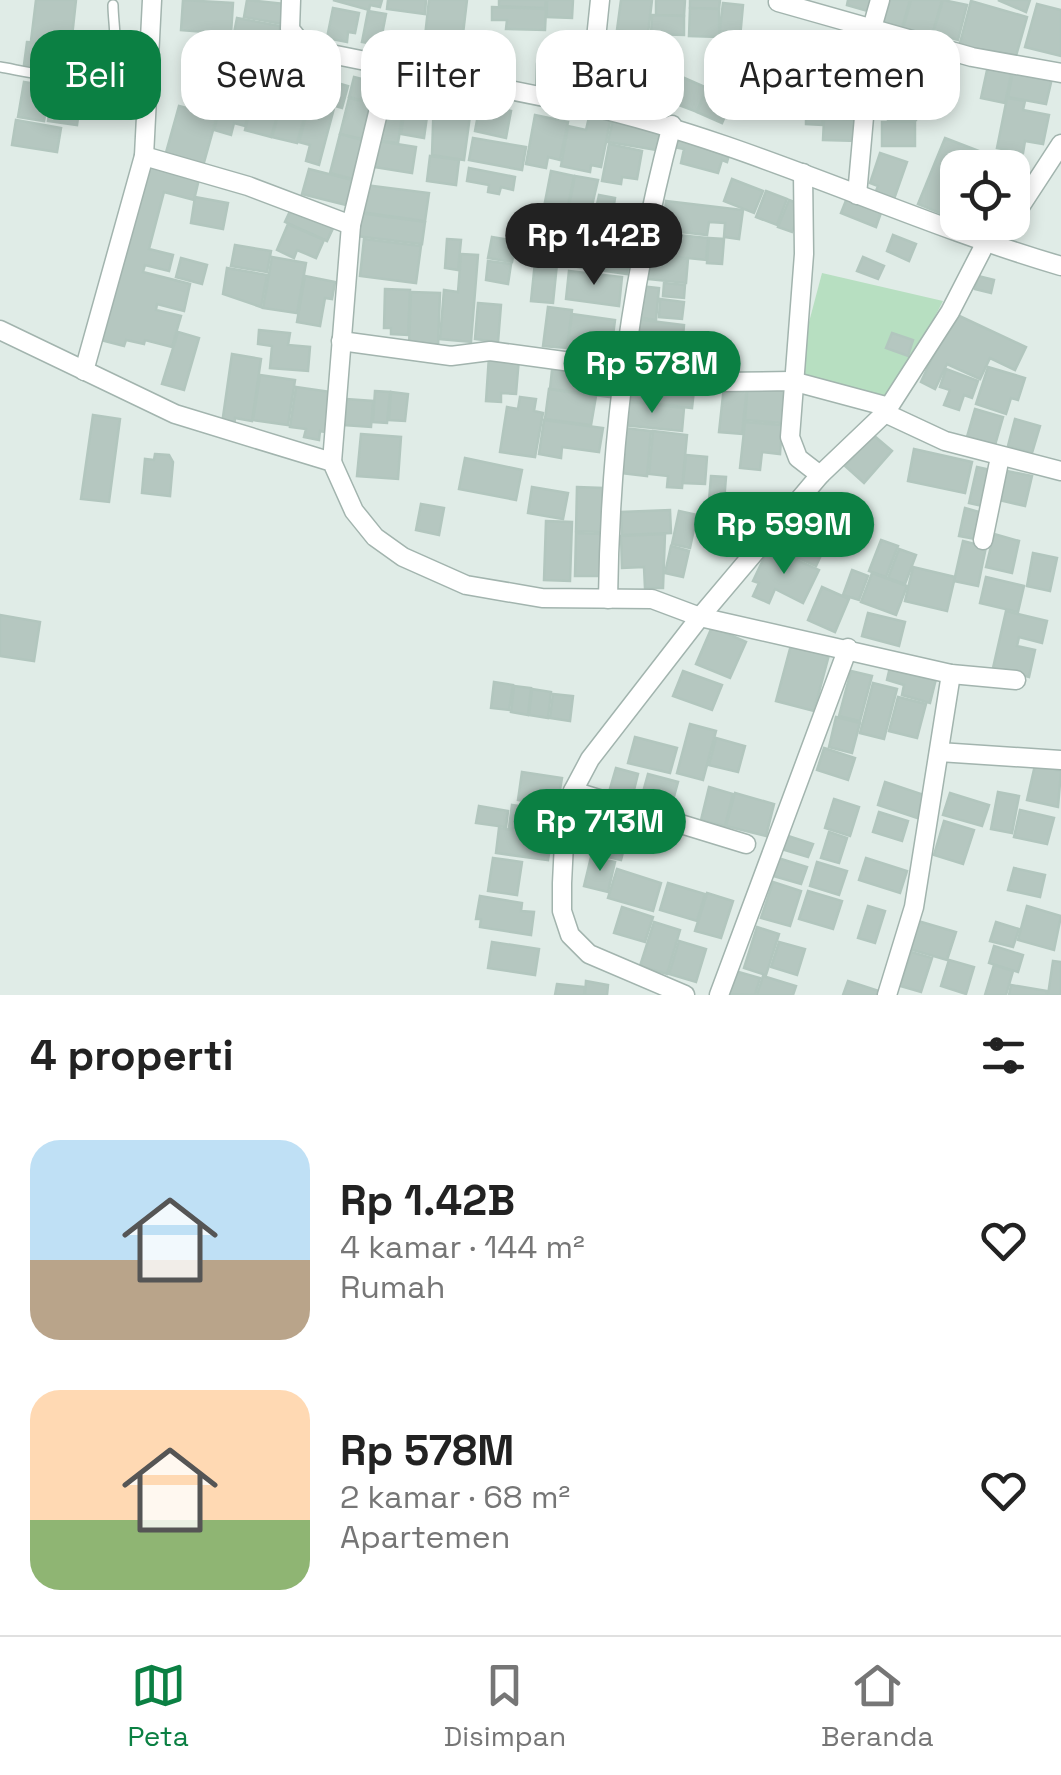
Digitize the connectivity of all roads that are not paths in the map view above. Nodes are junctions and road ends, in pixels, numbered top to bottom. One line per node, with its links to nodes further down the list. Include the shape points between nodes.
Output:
1 (152, 0): 16 (street)
2 (291, 0): 9 (street, via 290,29 301,43)
3 (600, 0): 8 (street)
4 (880, 0): 7 (street)
5 (778, 2): 7 (street)
6 (113, 4): 10 (lane, via 114,60 106,73 92,80)
7 (872, 28): 11 (street, via 972,57); 19 (street)
8 (597, 30)
9 (361, 60)
10 (0, 67)
11 (1061, 73)
12 (377, 120): 20 (street)
13 (650, 120): 14 (street)
14 (672, 125): 17 (street); 26 (street, via 644,238)
15 (1061, 144): 18 (street)
16 (144, 156): 20 (street); 27 (street)
17 (803, 173): 19 (street); 28 (street, via 804,254)
18 (1030, 192)
19 (856, 194): 22 (street)
20 (351, 225): 25 (street)
21 (989, 240): 22 (street)
22 (984, 244): 23 (street); 29 (street)
23 (1061, 266)
24 (0, 330): 27 (street)
25 (341, 341): 26 (street, via 451,356 490,350); 31 (street)
26 (624, 370): 28 (street, via 718,382); 35 (street)
27 (84, 371): 31 (street, via 175,414)
28 (792, 381): 29 (street); 33 (street, via 793,451)
29 (887, 410): 30 (street, via 945,441); 33 (street)
30 (1000, 456): 32 (street); 34 (street)
31 (332, 462): 35 (street, via 354,511 376,537 432,572 503,594)
32 (1061, 471)
33 (820, 475): 36 (street)
34 (984, 540)
35 (608, 599): 36 (street, via 652,599)
36 (700, 616): 37 (street); 42 (street, via 590,759)
37 (848, 648): 38 (street); 45 (street)
38 (951, 674): 39 (street); 40 (street)
39 (1016, 680)
40 (939, 752): 41 (street); 46 (street, via 914,907)
41 (1061, 760)
42 (573, 791): 43 (street); 44 (street, via 562,882 570,935 589,954)
43 (746, 844)
44 (685, 995)
45 (719, 995)
46 (888, 995)

